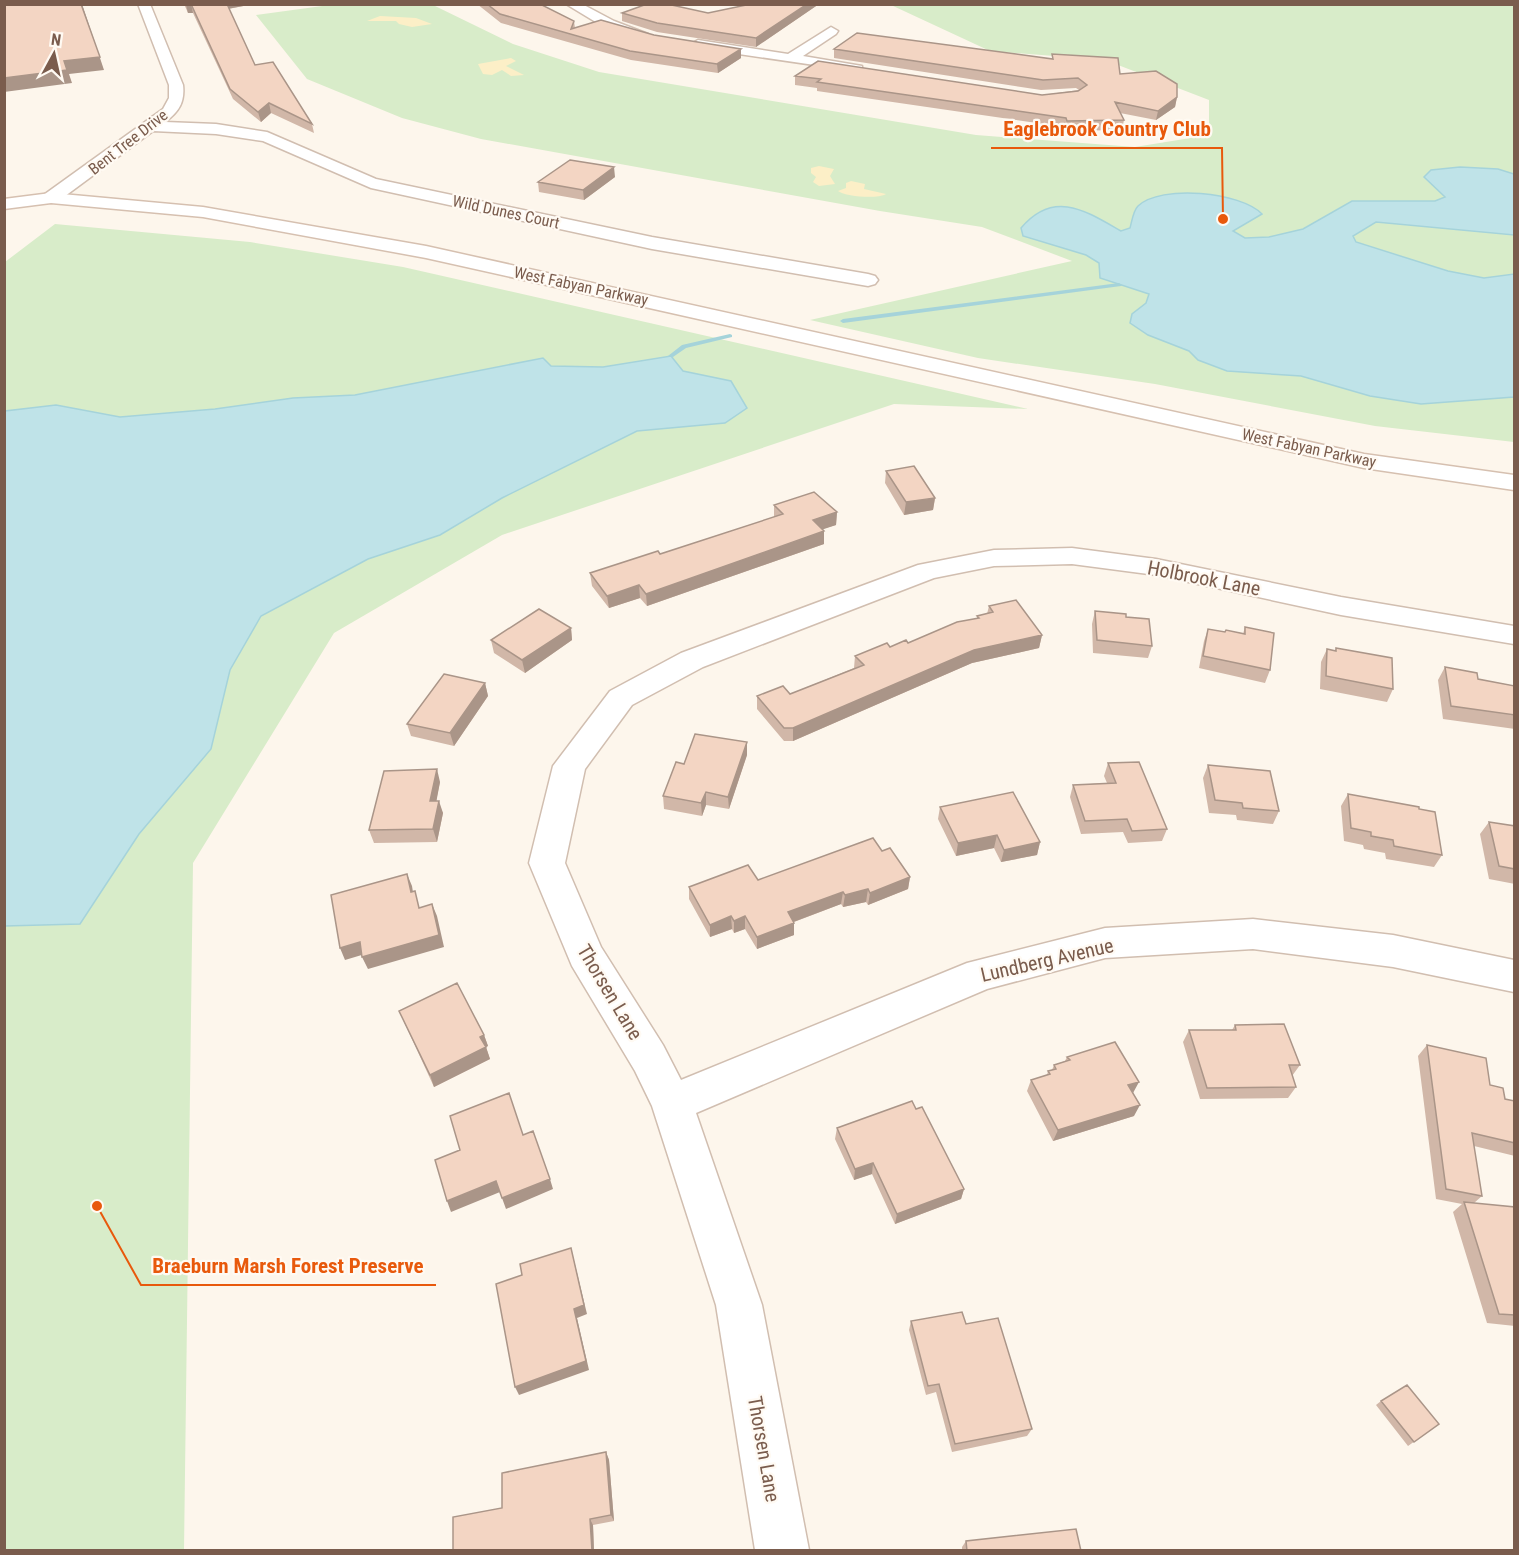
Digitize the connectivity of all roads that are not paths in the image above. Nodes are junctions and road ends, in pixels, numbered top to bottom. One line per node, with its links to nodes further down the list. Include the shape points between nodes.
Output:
1 (144, 4): 8 (street, Bent Tree Drive, via 176,85 177,99)
2 (572, 4): 4 (street, via 609,24)
3 (831, 31): 6 (street)
4 (655, 38)
5 (678, 41): 6 (street)
6 (790, 59): 7 (street)
7 (870, 71)
8 (152, 126): 10 (street, Bent Tree Drive); 12 (street, Wild Dunes Court, via 216,129 267,137 371,183 652,243)
9 (4, 189): 10 (street, West Fabyan Parkway)
10 (51, 198): 11 (street, West Fabyan Parkway); 13 (street, West Fabyan Parkway, via 203,212 426,252)
11 (4, 204)
12 (868, 280)
13 (1106, 405): 14 (street, West Fabyan Parkway); 15 (street, West Fabyan Parkway, via 1364,461)
14 (1515, 464)
15 (1515, 483)
16 (893, 583): 17 (street, Holbrook Lane, via 994,558 1072,556 1156,567 1341,606); 19 (street, Thorsen Lane, via 692,660 621,698 569,766 547,862 585,955)
17 (1515, 635)
18 (1515, 976): 19 (street, Lundberg Avenue, via 1393,951 1253,934 1105,944 981,974)
19 (672, 1102): 20 (street, Thorsen Lane, via 739,1305)
20 (782, 1551)

